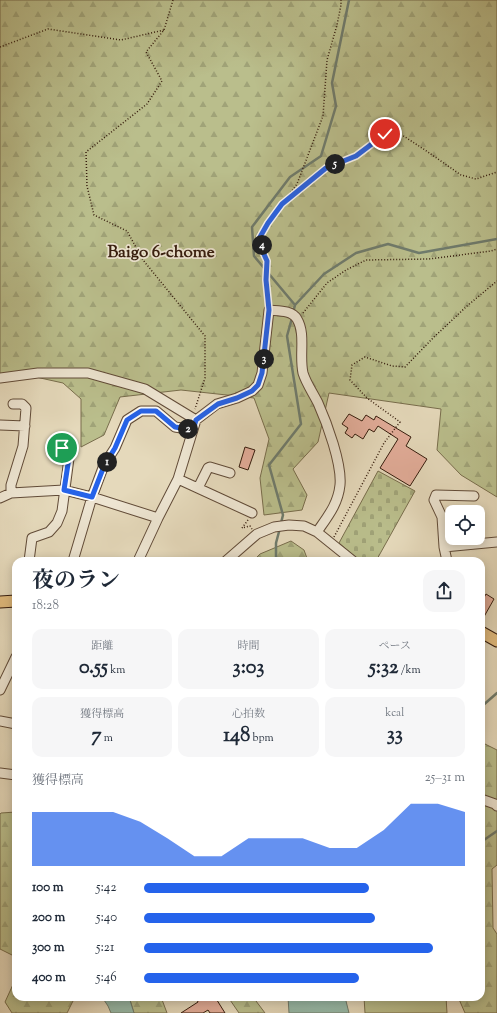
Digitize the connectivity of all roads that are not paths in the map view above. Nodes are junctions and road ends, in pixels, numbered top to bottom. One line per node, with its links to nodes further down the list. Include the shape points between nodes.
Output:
1 (0, 378): 3 (street, via 38,373 88,372 145,389)
2 (12, 404): 5 (street, via 22,404 26,408)
3 (196, 420): 6 (street); 18 (street, via 218,404 242,396 258,385 262,373 269,310 295,315 301,327 303,375 318,403 334,447 339,472 340,485 336,504)
4 (0, 426): 5 (street)
5 (25, 426): 12 (street, via 23,446)
6 (193, 430): 9 (street); 14 (street, via 175,427 156,411 141,411 127,420)
7 (62, 448): 11 (street, via 70,451)
8 (230, 473): 10 (street, via 210,467)
9 (178, 479): 10 (street); 17 (street)
10 (198, 488): 16 (street)
11 (64, 490): 12 (street); 14 (street); 21 (street, via 62,511 57,523 49,532 32,538)
12 (11, 493): 15 (street)
13 (474, 496): 20 (street, via 436,495 434,500 442,517)
14 (92, 497): 17 (street); 22 (street)
15 (0, 498)
16 (252, 513)
17 (158, 518): 23 (street)
18 (318, 532): 24 (street, via 304,526 274,527 257,534); 25 (street)
19 (497, 542): 20 (street)
20 (444, 547): 26 (street)
21 (30, 557)
22 (74, 557)
23 (140, 557)
24 (231, 557)
25 (348, 557)
26 (446, 557)
27 (12, 601): 28 (main road)
28 (0, 602)
29 (485, 634): 30 (main road)
30 (497, 641)
31 (12, 666): 32 (street)
32 (0, 690)
33 (0, 721): 34 (street)
34 (12, 723)
35 (0, 773): 36 (street)
36 (12, 774)
37 (485, 800): 38 (street)
38 (497, 806)

